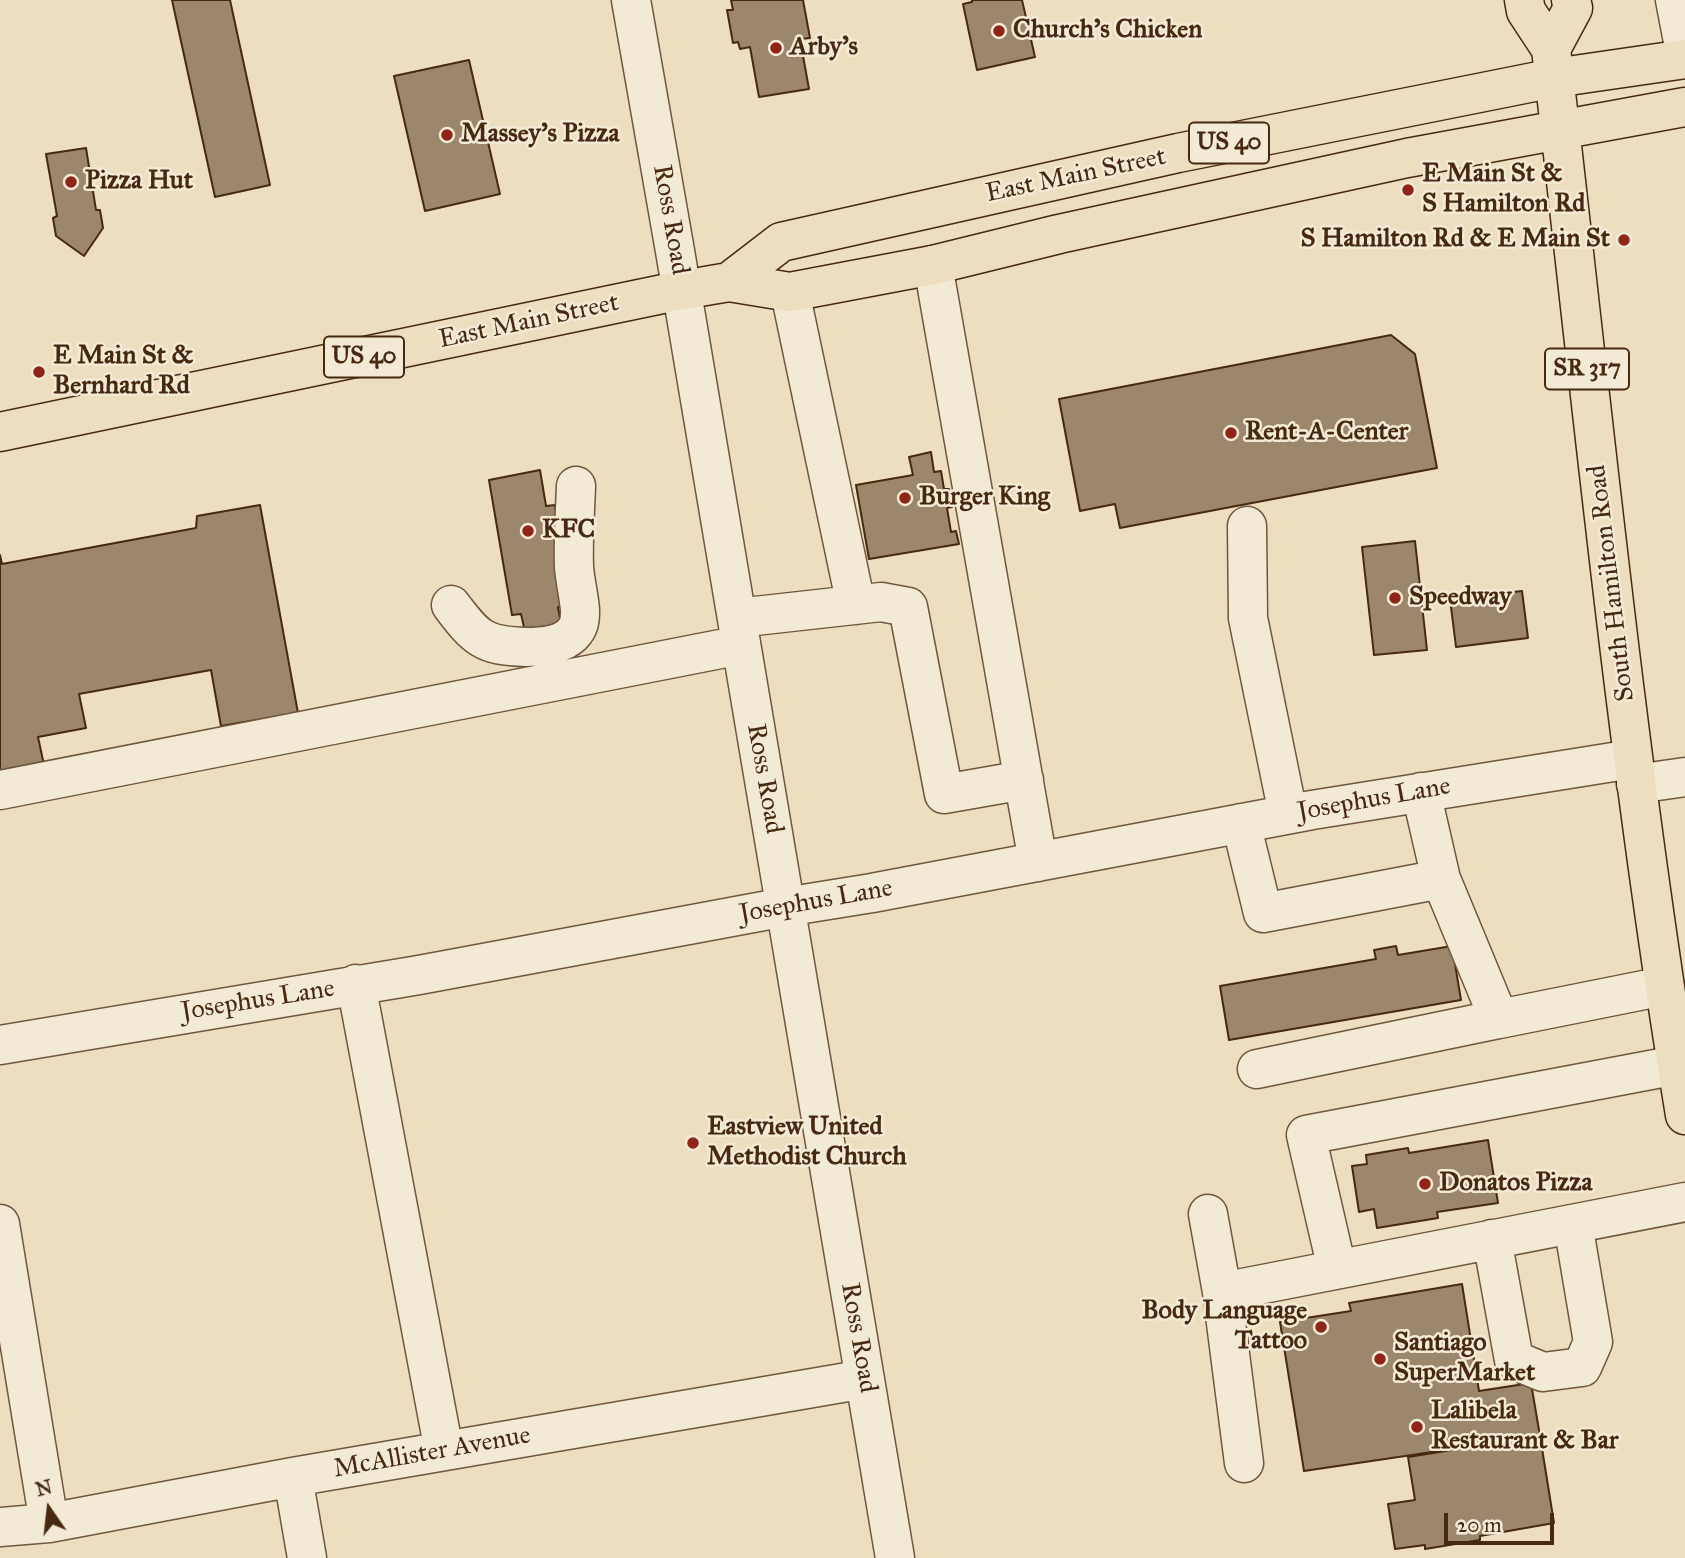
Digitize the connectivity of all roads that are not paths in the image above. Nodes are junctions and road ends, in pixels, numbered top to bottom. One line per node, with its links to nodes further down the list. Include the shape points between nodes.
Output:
1 (631, 0): 12 (street, Ross Road)
2 (1524, 0): 7 (main road, South Hamilton Road / SR 317, via 1525,11)
3 (1571, 0): 7 (main road, via 1573,8)
4 (1675, 0): 5 (street)
5 (1685, 52)
6 (1685, 59): 7 (main road, East Main Street / US 40)
7 (1553, 64): 9 (main road, South Hamilton Road / SR 317); 11 (main road, East Main Street / US 40, via 780,242)
8 (1685, 107): 9 (main road, East Main Street / US 40)
9 (1559, 129): 10 (main road, East Main Street / US 40, via 1059,233); 20 (main road, South Hamilton Road / SR 317)
10 (933, 265): 13 (main road, East Main Street / US 40); 22 (street)
11 (729, 282): 12 (main road, East Main Street / US 40); 13 (main road, East Main Street / US 40)
12 (682, 290): 14 (main road, East Main Street / US 40); 19 (street, Ross Road)
13 (790, 292): 18 (street)
14 (0, 432)
15 (576, 486): 17 (street, via 574,566 580,610 576,631 564,641 538,647 505,647 483,640)
16 (1247, 526): 25 (street, via 1248,618)
17 (451, 605)
18 (856, 605): 19 (street); 22 (street, via 881,602 908,607 944,794)
19 (739, 632): 23 (street); 29 (street, Ross Road)
20 (1634, 772): 21 (street, Josephus Lane); 24 (street, Josephus Lane); 31 (main road, South Hamilton Road / SR 317)
21 (1685, 778)
22 (1024, 780): 27 (street)
23 (0, 790)
24 (1421, 792): 25 (street, Josephus Lane); 28 (street)
25 (1288, 814): 26 (street, Josephus Lane)
26 (1241, 823): 27 (street, Josephus Lane); 28 (street, via 1263,913)
27 (1038, 862): 29 (street, Josephus Lane)
28 (1441, 879): 32 (street)
29 (785, 907): 30 (street, Josephus Lane); 45 (street, Ross Road)
30 (356, 984): 33 (street, Josephus Lane); 46 (street)
31 (1664, 986): 32 (street); 34 (main road, South Hamilton Road / SR 317)
32 (1499, 1019): 35 (street)
33 (0, 1045)
34 (1677, 1065): 36 (main road, South Hamilton Road / SR 317); 37 (street)
35 (1257, 1069)
36 (1685, 1115)
37 (1338, 1129): 42 (street, via 1339,1175 1353,1234 1366,1241 1432,1228); 43 (street, via 1306,1135)
38 (1685, 1202): 41 (street)
39 (1208, 1214): 44 (street)
40 (0, 1224): 49 (street)
41 (1573, 1224): 42 (street); 42 (street, via 1593,1342 1582,1367 1543,1372 1514,1360)
42 (1483, 1241): 43 (street)
43 (1337, 1269): 44 (street)
44 (1222, 1292): 47 (street)
45 (865, 1379): 46 (street, McAllister Avenue); 52 (street, Ross Road)
46 (444, 1451): 48 (street, McAllister Avenue)
47 (1244, 1463)
48 (293, 1477): 49 (street, McAllister Avenue); 51 (street)
49 (49, 1523): 50 (street, McAllister Avenue)
50 (0, 1527)
51 (307, 1558)
52 (895, 1558)

